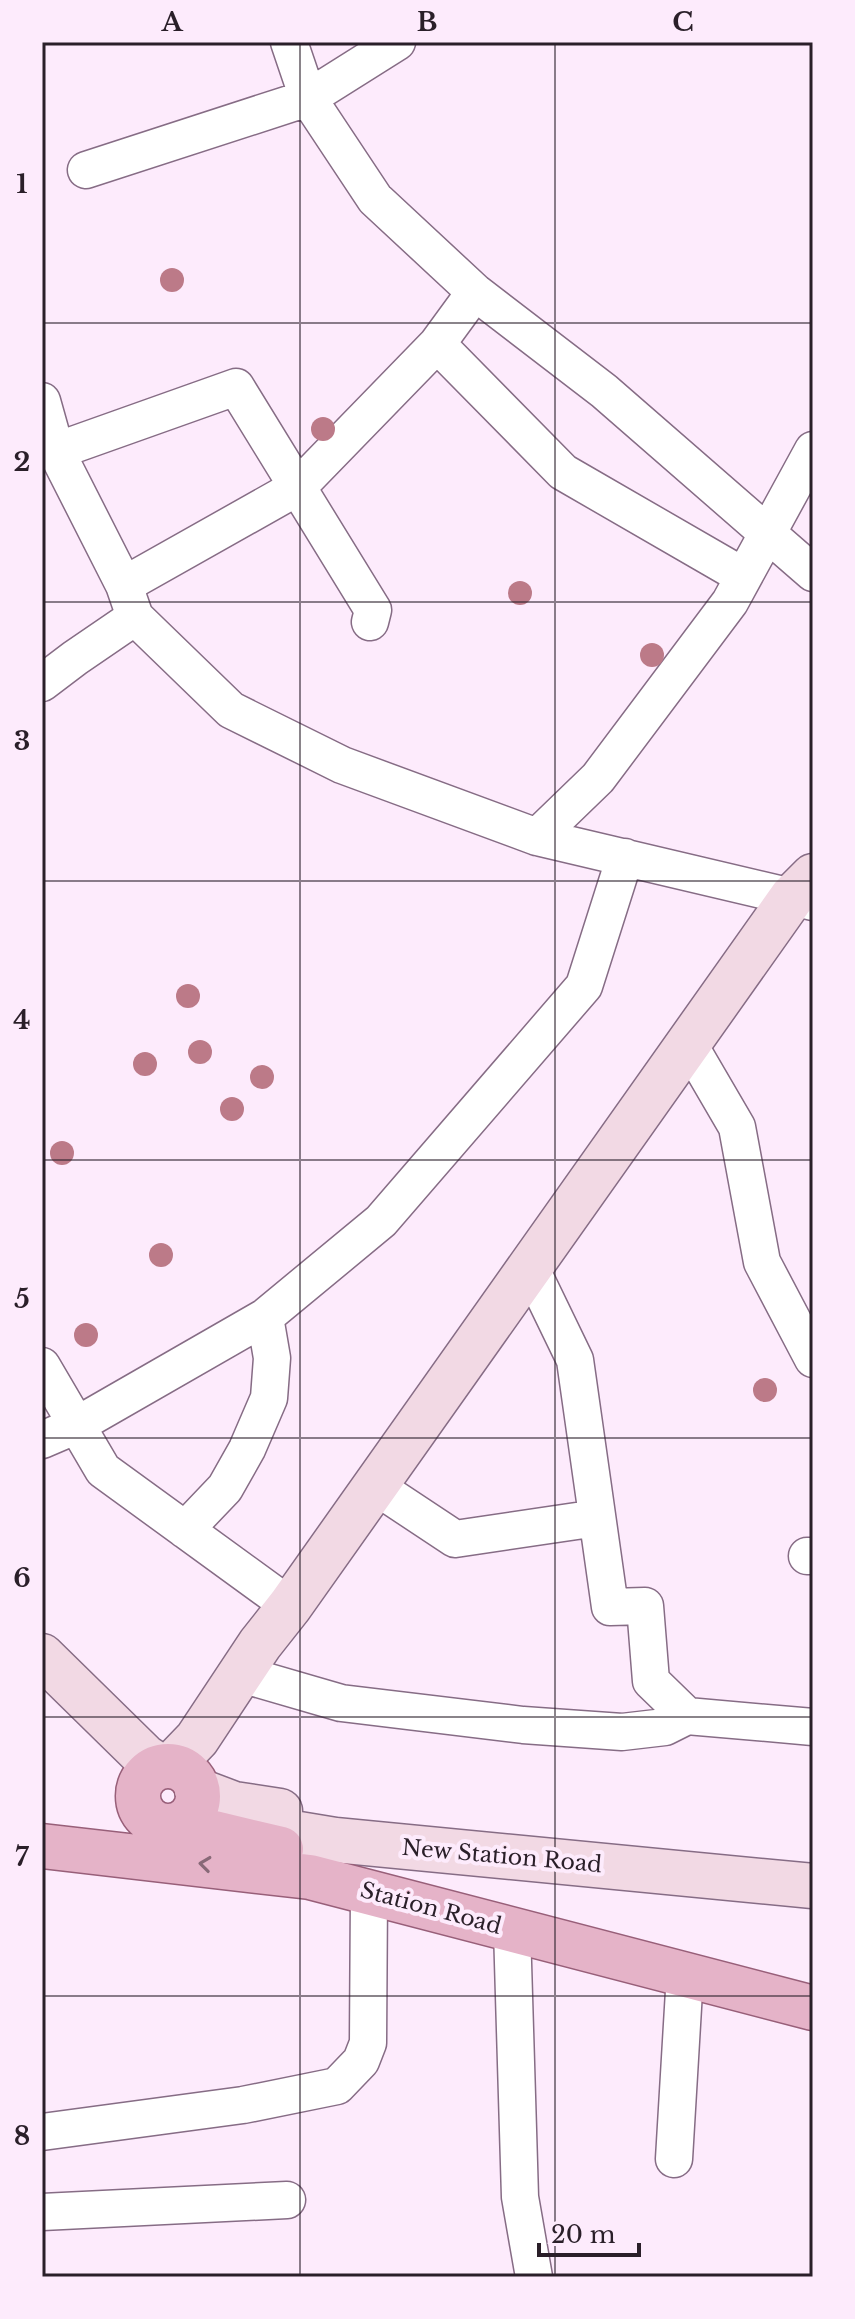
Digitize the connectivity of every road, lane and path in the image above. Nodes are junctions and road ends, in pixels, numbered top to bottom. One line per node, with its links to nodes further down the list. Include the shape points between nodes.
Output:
1 (289, 42): 3 (street)
2 (397, 42): 3 (street)
3 (308, 98): 4 (street); 5 (street, via 375,199)
4 (86, 170)
5 (475, 292): 6 (street); 11 (street, via 604,391)
6 (437, 344): 10 (street); 13 (street, via 563,472)
7 (42, 401): 9 (street)
8 (813, 450): 11 (street)
9 (56, 451): 10 (street, via 236,387); 14 (street)
10 (298, 487): 14 (street); 15 (street, via 373,610)
11 (767, 533): 12 (street); 13 (street)
12 (813, 573)
13 (743, 576): 17 (street, via 730,602 598,778)
14 (129, 601): 16 (street, via 75,658); 17 (street, via 231,710 342,765)
15 (370, 622)
16 (42, 683)
17 (537, 837): 18 (street)
18 (625, 857): 19 (street); 22 (street, via 584,986 381,1221)
19 (806, 892): 20 (street)
20 (688, 1043): 21 (street); 23 (street, via 737,1127 762,1262)
21 (530, 1267): 27 (street); 28 (street, via 575,1360)
22 (265, 1317): 25 (street); 29 (street, via 272,1358 269,1398 225,1488)
23 (813, 1359)
24 (42, 1366): 25 (street)
25 (77, 1425): 26 (street); 29 (street, via 103,1470)
26 (42, 1440)
27 (375, 1486): 28 (street, via 455,1539); 30 (street)
28 (597, 1518): 33 (street, via 610,1607 645,1606 651,1681)
29 (185, 1530): 30 (street)
30 (290, 1606): 32 (street)
31 (42, 1656): 35 (street, New Station Road)
32 (241, 1674): 33 (street, via 341,1703 523,1725 622,1732 665,1727); 35 (street)
33 (687, 1716): 34 (street)
34 (813, 1727)
35 (177, 1788): 36 (main road, via 80,1830); 38 (main road, via 143,1841); 39 (street, New Station Road, via 302,1815); 43 (main road, Station Road, via 193,1828)
36 (42, 1826)
37 (42, 1846): 38 (main road, Station Road)
38 (106, 1853): 40 (main road, Station Road, one-way to 38, via 310,1877)
39 (813, 1885)
40 (369, 1892): 41 (main road, Station Road); 45 (street, via 368,2043 361,2061 337,2086 243,2105)
41 (512, 1929): 42 (main road, Station Road); 49 (street, via 520,2197)
42 (685, 1974): 44 (main road, Station Road); 46 (street)
43 (813, 1982)
44 (813, 2008)
45 (42, 2132)
46 (674, 2159)
47 (287, 2200): 48 (street)
48 (42, 2212)
49 (534, 2277)

